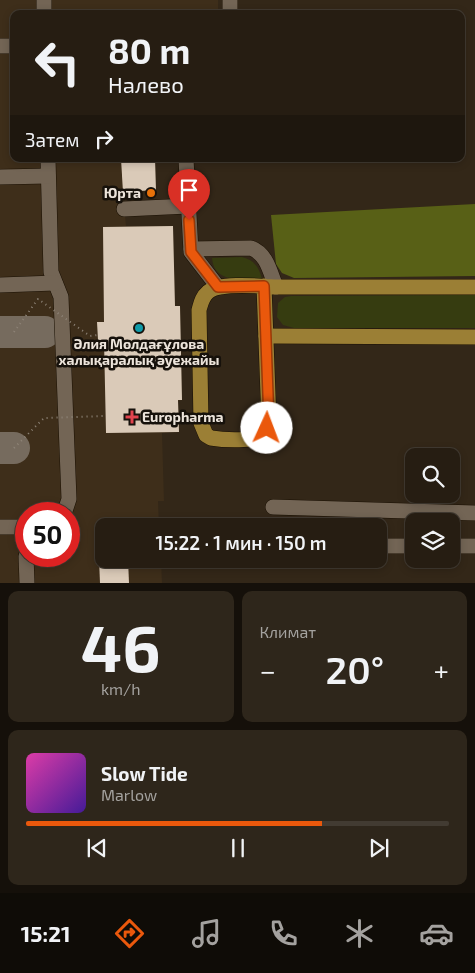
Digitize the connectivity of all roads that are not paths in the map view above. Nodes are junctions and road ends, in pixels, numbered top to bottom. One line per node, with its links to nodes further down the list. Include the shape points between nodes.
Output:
1 (48, 162): 3 (lane)
2 (186, 162): 5 (lane)
3 (48, 176): 4 (lane); 8 (lane, via 51,272)
4 (0, 177)
5 (188, 206): 6 (lane); 7 (lane)
6 (124, 209)
7 (191, 248): 10 (lane, via 255,250 266,260); 11 (lane)
8 (55, 283): 9 (lane); 15 (lane, via 61,297)
9 (0, 285)
10 (270, 286): 11 (main road); 12 (main road); 13 (main road)
11 (218, 287): 13 (main road, via 201,300 199,310 201,423 206,435 253,439 264,434 269,422)
12 (475, 287)
13 (266, 336): 14 (main road)
14 (475, 337)
15 (68, 502)
16 (273, 507): 17 (lane)
17 (475, 513)
18 (0, 527): 19 (lane)
19 (15, 527)
20 (387, 546): 21 (lane)
21 (405, 546)
22 (460, 546): 23 (lane)
23 (475, 546)
24 (26, 567): 25 (lane)
25 (27, 583)

